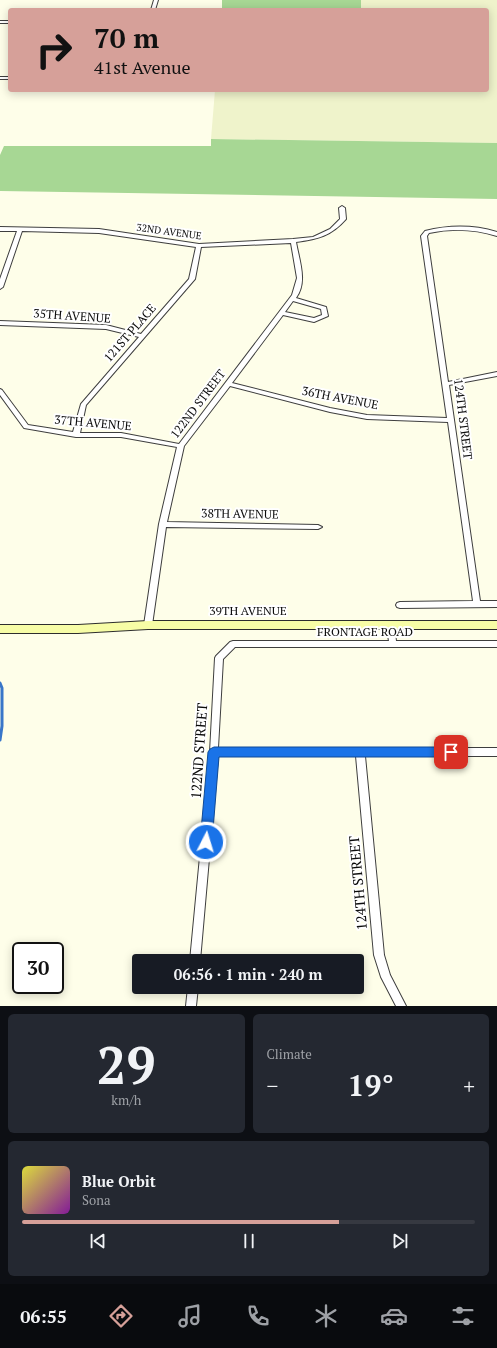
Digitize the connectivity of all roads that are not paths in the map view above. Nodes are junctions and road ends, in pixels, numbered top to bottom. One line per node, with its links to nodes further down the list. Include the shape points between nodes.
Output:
1 (342, 208): 5 (street, 32ND AVENUE, via 343,219 332,230 314,238)
2 (0, 229): 3 (street, 32ND AVENUE)
3 (20, 229): 6 (street, 32ND AVENUE, via 99,231); 7 (street)
4 (497, 234): 14 (street, 124TH STREET, via 481,230 443,229 427,232 424,236)
5 (293, 241): 6 (street, 32ND AVENUE); 8 (street, 122ND STREET, via 300,278)
6 (199, 246): 11 (street, 121ST PLACE, via 192,279)
7 (0, 287)
8 (292, 299): 9 (street, 122ND STREET); 9 (street, via 324,308 325,316 314,320)
9 (281, 313): 13 (street, 122ND STREET)
10 (0, 323): 11 (street, 35TH AVENUE, via 106,327)
11 (142, 336): 17 (street, 121ST PLACE, via 83,404)
12 (497, 374): 14 (street)
13 (229, 384): 16 (street, 36TH AVENUE, via 367,417); 18 (street, 122ND STREET)
14 (446, 384): 16 (street, 124TH STREET)
15 (0, 391): 17 (street, 37TH AVENUE, via 26,427)
16 (450, 420): 21 (street, 124TH STREET)
17 (76, 435): 18 (street, 37TH AVENUE, via 121,435)
18 (181, 446): 19 (street, 122ND STREET)
19 (163, 524): 20 (street, 38TH AVENUE); 24 (street, 122ND STREET)
20 (318, 527)
21 (477, 604): 22 (street); 23 (street)
22 (497, 604)
23 (400, 605)
24 (148, 624): 25 (main road, 39TH AVENUE); 27 (main road, 39TH AVENUE, via 78,629)
25 (390, 624): 26 (main road, 39TH AVENUE); 29 (street)
26 (497, 625)
27 (0, 629)
28 (233, 644): 29 (street, FRONTAGE ROAD); 31 (street, 122ND STREET, via 219,658)
29 (393, 644): 30 (street, FRONTAGE ROAD)
30 (497, 644)
31 (214, 752): 32 (street); 34 (street, 122ND STREET)
32 (360, 752): 33 (street); 37 (street, 124TH STREET, via 379,955)
33 (497, 752)
34 (196, 954)
35 (193, 994): 36 (street)
36 (192, 1006)
37 (401, 1006)

